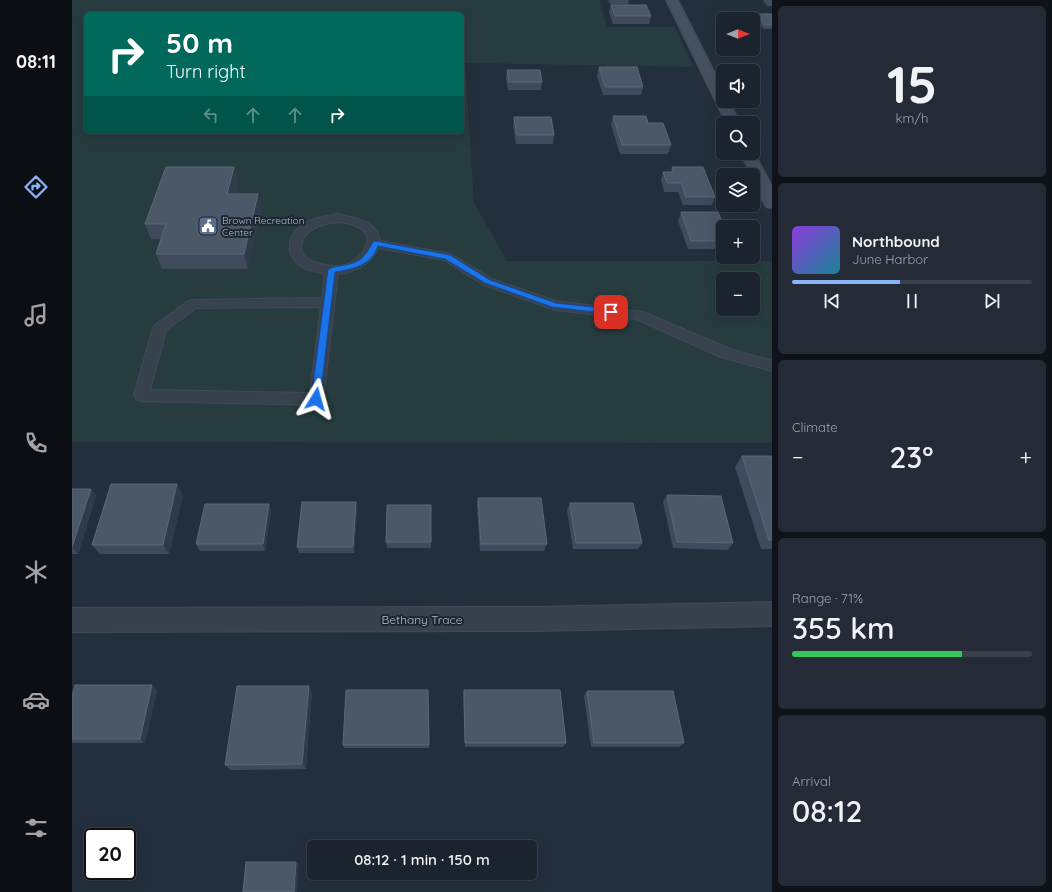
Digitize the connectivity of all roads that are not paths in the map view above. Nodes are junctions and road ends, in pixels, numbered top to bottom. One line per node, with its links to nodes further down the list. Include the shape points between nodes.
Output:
1 (672, 0): 2 (street)
2 (730, 116)
3 (751, 160): 4 (street)
4 (772, 203)
5 (375, 244): 6 (lane, via 365,260 354,266); 6 (lane, via 374,236 368,228 350,219 325,220 304,229 295,245 297,254 303,262); 8 (lane, via 447,257 488,282 555,305 638,315 726,353)
6 (332, 270): 7 (lane)
7 (328, 302): 7 (lane, via 316,399 141,394 160,328 193,304)
8 (772, 366)
9 (772, 614): 10 (street, Bethany Trace, via 535,619)
10 (72, 620)

